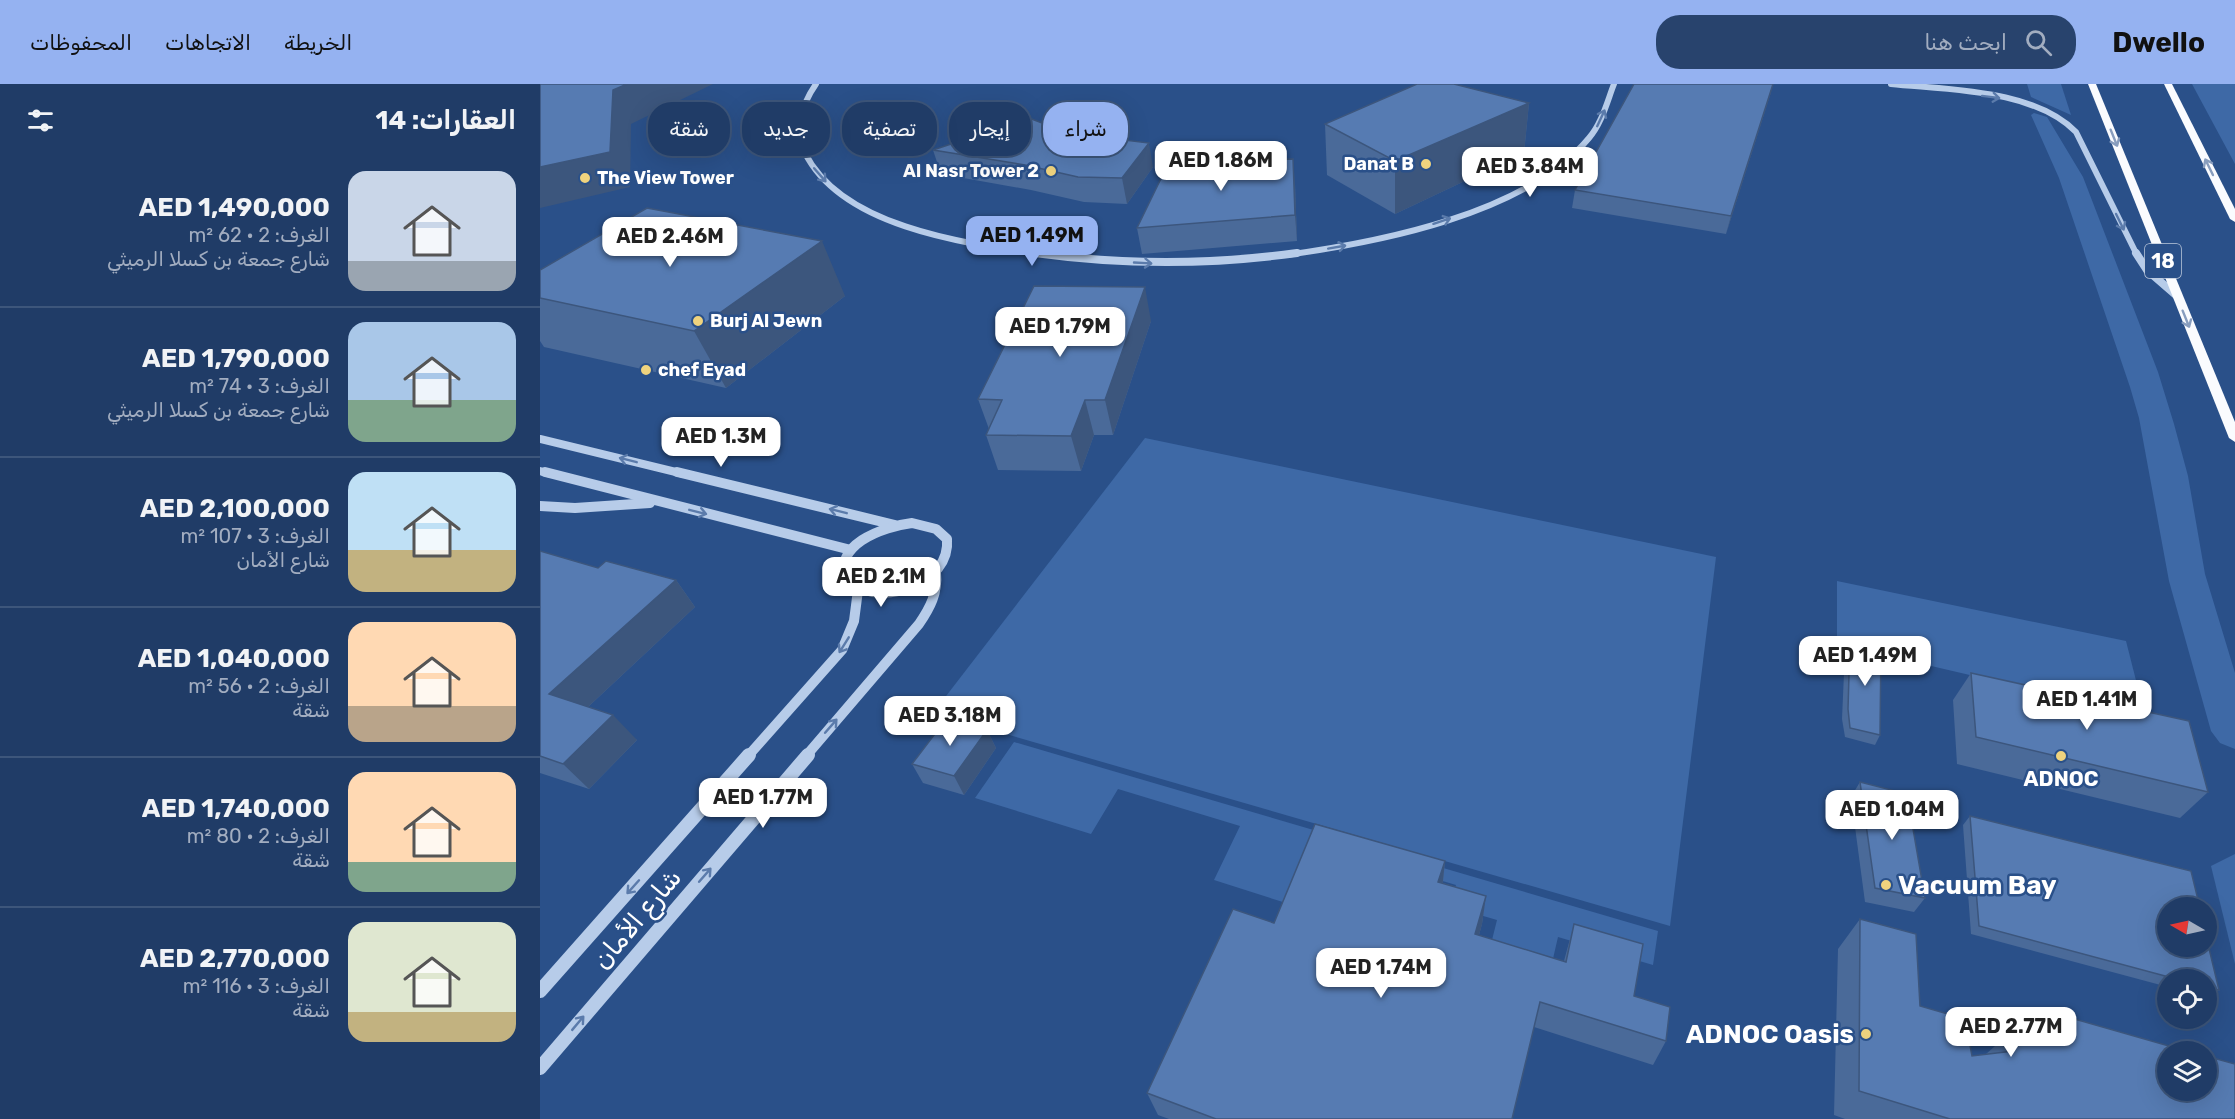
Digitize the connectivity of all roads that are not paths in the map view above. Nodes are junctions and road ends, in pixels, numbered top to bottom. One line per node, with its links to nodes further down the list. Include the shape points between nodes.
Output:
1 (816, 84): 2 (street, one-way to 2, via 800,115 806,156 828,184 867,211 930,232 1002,249 1076,260 1159,264 1253,259 1356,244 1485,206 1519,191 1589,139 1601,121)
2 (1614, 84)
3 (1891, 84): 7 (street, one-way to 7, via 2018,100 2068,122 2138,257)
4 (2092, 84): 7 (main road, 18, one-way to 7)
5 (2168, 84): 6 (main road, one-way to 5)
6 (2235, 219)
7 (2177, 296): 8 (main road, 18, one-way to 8)
8 (2235, 438)
9 (540, 439): 13 (street, one-way to 9)
10 (540, 471): 11 (street)
11 (662, 502): 12 (street, via 575,508); 14 (street, one-way to 14)
12 (540, 506)
13 (895, 525): 14 (street, via 863,539); 15 (street, via 928,524 948,538 946,561)
14 (851, 550): 16 (street, via 844,572)
15 (936, 573): 16 (street, via 898,592 872,594); 18 (street, شارع الأمان, one-way to 15, via 919,624 935,597)
16 (858, 590): 17 (street, شارع الأمان, one-way to 17, via 854,628 842,650)
17 (540, 991)
18 (540, 1068)

